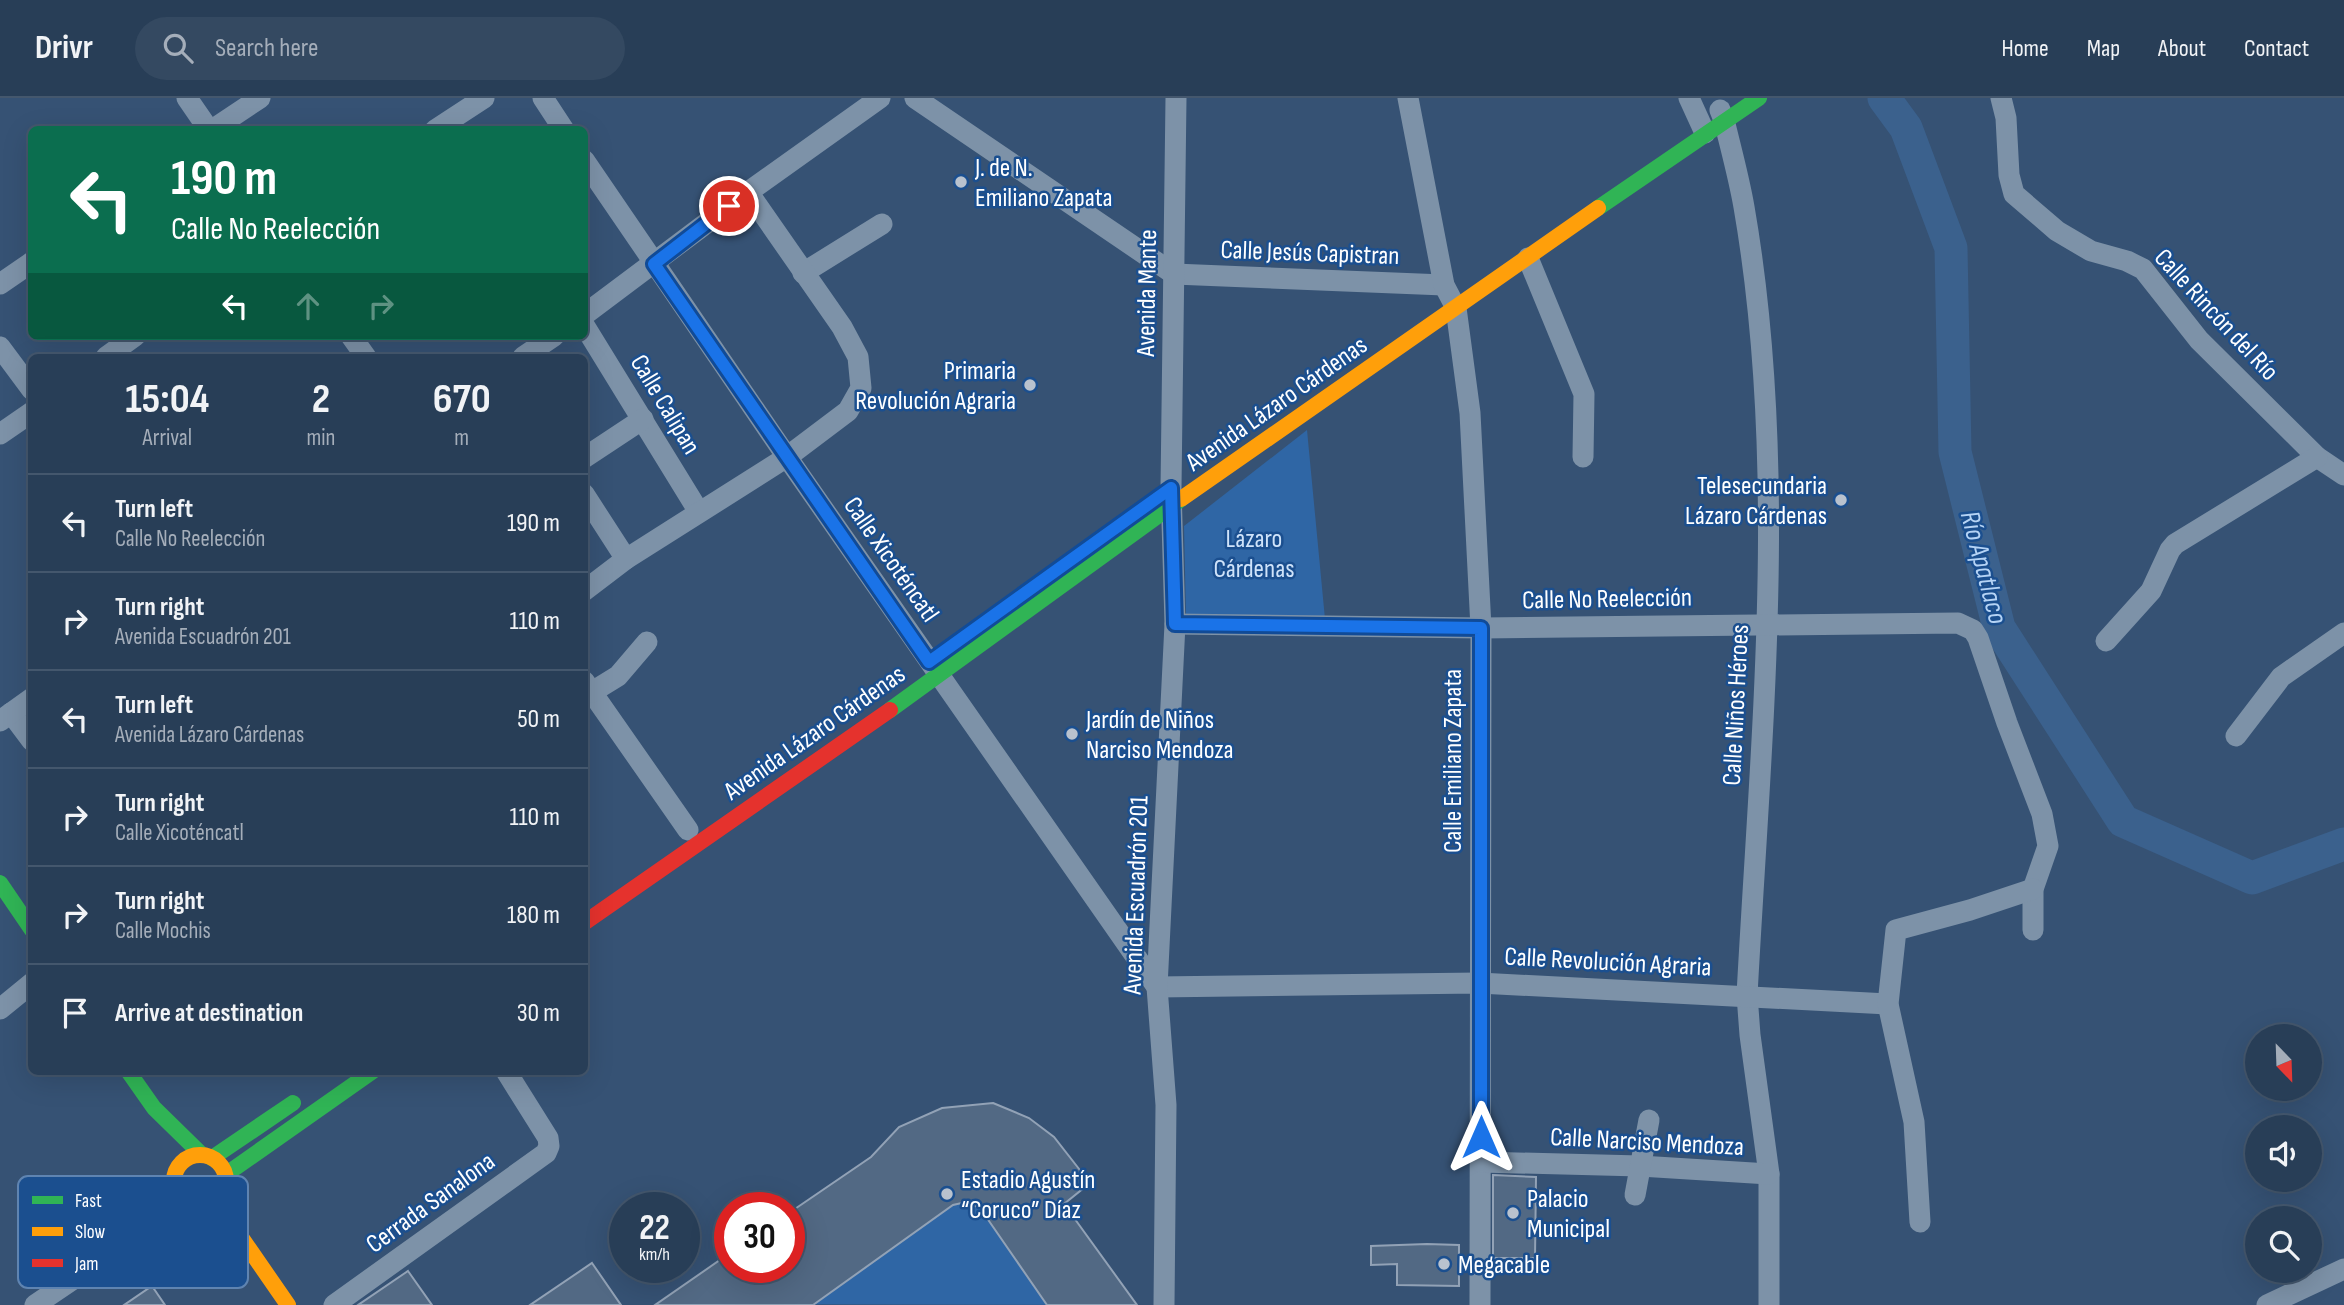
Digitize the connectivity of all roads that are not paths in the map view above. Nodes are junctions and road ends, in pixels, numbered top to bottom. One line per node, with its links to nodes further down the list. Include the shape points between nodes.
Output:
1 (187, 98): 14 (street)
2 (260, 98): 15 (street)
3 (484, 98): 16 (street)
4 (543, 98): 17 (street)
5 (880, 98): 20 (street)
6 (915, 98): 26 (street)
7 (1176, 98): 26 (street, Avenida Mante)
8 (1408, 98): 28 (street, Calle Emiliano Zapata)
9 (1689, 98): 18 (street)
10 (1740, 98): 13 (main road, Avenida Lázaro Cárdenas)
11 (1759, 98): 13 (main road, Avenida Lázaro Cárdenas)
12 (2001, 98): 43 (street, Calle Rincón del Río, via 2014,194 2057,231 2091,251 2143,269 2199,340)
13 (1722, 115): 18 (main road, Avenida Lázaro Cárdenas); 51 (street, Calle Niños Héroes, via 1744,206 1757,301 1766,440)
14 (208, 126)
15 (217, 126)
16 (441, 126)
17 (561, 126)
18 (1703, 128): 22 (main road, Avenida Lázaro Cárdenas); 28 (main road, Avenida Lázaro Cárdenas)
19 (588, 166): 23 (street, Calle Xicoténcatl)
20 (748, 192): 23 (street); 25 (street)
21 (882, 224): 25 (street)
22 (1528, 258): 28 (main road, Avenida Lázaro Cárdenas); 42 (street, via 1584,394)
23 (654, 264): 29 (street); 41 (street, Calle Xicoténcatl)
24 (28, 265): 27 (street)
25 (803, 273): 41 (street, via 858,357 860,388 848,411)
26 (1174, 274): 28 (street, Calle Jesús Capistran); 45 (street, Avenida Mante)
27 (0, 284)
28 (1451, 297): 45 (main road, Avenida Lázaro Cárdenas); 52 (street, Calle Emiliano Zapata, via 1470,412)
29 (588, 312)
30 (588, 331): 38 (street, Calle Calipan)
31 (129, 340): 34 (street)
32 (548, 340): 35 (street)
33 (0, 347): 36 (street)
34 (110, 354)
35 (527, 354)
36 (28, 385)
37 (28, 415): 39 (street)
38 (643, 419): 40 (street); 47 (street, Calle Calipan)
39 (0, 434)
40 (588, 455)
41 (787, 457): 47 (street); 56 (street, Calle Xicoténcatl)
42 (1584, 457)
43 (2317, 457): 44 (street, Calle Rincón del Río); 54 (street, via 2175,544 2151,591)
44 (2344, 475)
45 (1172, 497): 50 (street, Avenida Escuadrón 201); 56 (main road, Avenida Lázaro Cárdenas)
46 (588, 500): 48 (street)
47 (699, 512): 48 (street)
48 (626, 559): 49 (street)
49 (588, 588)
50 (1175, 624): 52 (street, Calle No Reelección); 70 (street, Avenida Escuadrón 201)
51 (1768, 624): 52 (street, Calle No Reelección); 64 (street, Calle No Reelección, via 1958,623 1973,630 2042,814 2048,846); 71 (street, Calle Niños Héroes)
52 (1481, 628): 68 (street, Calle Emiliano Zapata)
53 (2344, 633): 60 (street, via 2281,677)
54 (2106, 640)
55 (647, 642): 57 (street, via 618,676)
56 (929, 668): 65 (main road, Avenida Lázaro Cárdenas); 70 (street, Calle Xicoténcatl)
57 (588, 687): 62 (street)
58 (28, 701): 59 (street)
59 (6, 717): 61 (street)
60 (2236, 736)
61 (28, 737)
62 (689, 830)
63 (0, 883): 66 (main road)
64 (2033, 889): 67 (street, Calle No Reelección); 72 (street, via 1896,930)
65 (588, 920)
66 (28, 924)
67 (2033, 930)
68 (1479, 983): 70 (street, Calle Revolución Agraria); 71 (street, Calle Revolución Agraria); 81 (street, Calle Emiliano Zapata)
69 (28, 986): 73 (street)
70 (1157, 987): 94 (street, Avenida Escuadrón 201, via 1166,1105)
71 (1747, 995): 72 (street, Calle Revolución Agraria); 84 (street, Calle Niños Héroes)
72 (1888, 1004): 87 (street, via 1914,1122)
73 (0, 1010)
74 (131, 1075): 78 (main road)
75 (367, 1075): 85 (main road)
76 (509, 1075): 93 (street, Cerrada Sanalona, via 548,1138 546,1153)
77 (308, 1093): 80 (main road)
78 (154, 1108): 80 (main road); 83 (main road)
79 (1648, 1120): 82 (street)
80 (207, 1156): 83 (main road, via 186,1159); 85 (main road)
81 (1481, 1162): 82 (street, Calle Narciso Mendoza); 95 (street, Calle Emiliano Zapata)
82 (1640, 1166): 84 (street, Calle Narciso Mendoza); 86 (street)
83 (175, 1173)
84 (1769, 1174): 96 (street, Calle Niños Héroes)
85 (225, 1175)
86 (1635, 1195)
87 (1920, 1222)
88 (248, 1248): 92 (main road)
89 (2344, 1269): 97 (street)
90 (60, 1288): 91 (street)
91 (35, 1305)
92 (288, 1305)
93 (334, 1305)
94 (1164, 1305)
95 (1480, 1305)
96 (1769, 1305)
97 (2267, 1305)

